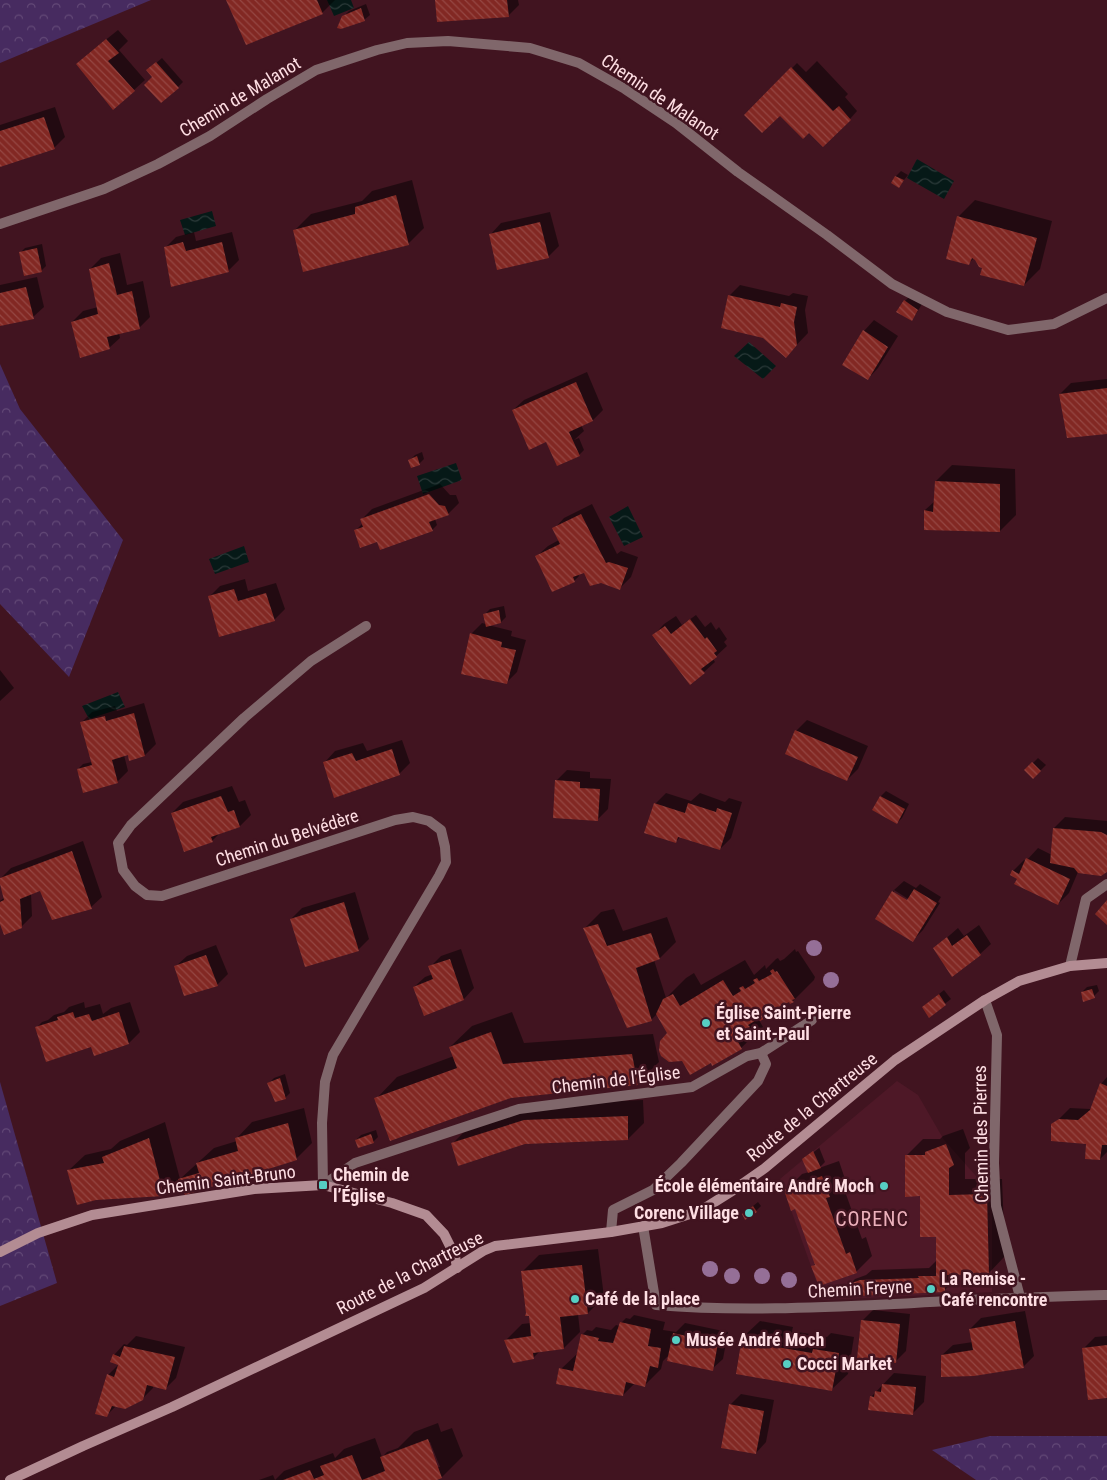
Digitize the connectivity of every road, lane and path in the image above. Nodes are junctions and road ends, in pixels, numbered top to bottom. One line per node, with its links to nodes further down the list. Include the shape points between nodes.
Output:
1 (0, 224): 2 (street, Chemin de Malanot, via 104,189 158,164 210,136 316,70 408,43 448,41 530,48 579,63 626,89 676,124 892,284 947,312 1008,330 1054,324)
2 (1107, 298)
3 (366, 626): 10 (street, Chemin du Belvédère, via 311,661 244,718 132,825 118,843 123,870 135,886 147,895 162,896 394,820 413,817 429,821 441,830 446,862 333,1055 325,1082)
4 (1107, 884): 6 (street, via 1086,899)
5 (1107, 963): 6 (main road, Route de la Chartreuse)
6 (1070, 966): 7 (main road, Route de la Chartreuse, via 1019,981)
7 (985, 1000): 11 (main road, Route de la Chartreuse, via 895,1060 765,1168 732,1191 697,1213); 16 (street, Chemin des Pierres, via 996,1035 996,1206)
8 (812, 1020): 9 (street, Chemin de l'Église)
9 (761, 1053): 10 (street, Chemin de l'Église, via 747,1056 692,1087 518,1109 355,1163); 12 (street, via 766,1064 758,1081 653,1190 612,1210)
10 (323, 1185): 13 (main road, Chemin Saint-Bruno, via 254,1189 92,1215 38,1233); 14 (main road, Chemin Saint-Bruno, via 426,1215 444,1234)
11 (644, 1226): 12 (main road, Route de la Chartreuse); 16 (street, Chemin Freyne, via 656,1305 795,1309)
12 (611, 1232): 14 (main road, Route de la Chartreuse, via 495,1246)
13 (0, 1252)
14 (457, 1268): 17 (main road, Route de la Chartreuse, via 424,1288)
15 (1107, 1295): 16 (street, Chemin Freyne)
16 (1020, 1297)
17 (10, 1480)

